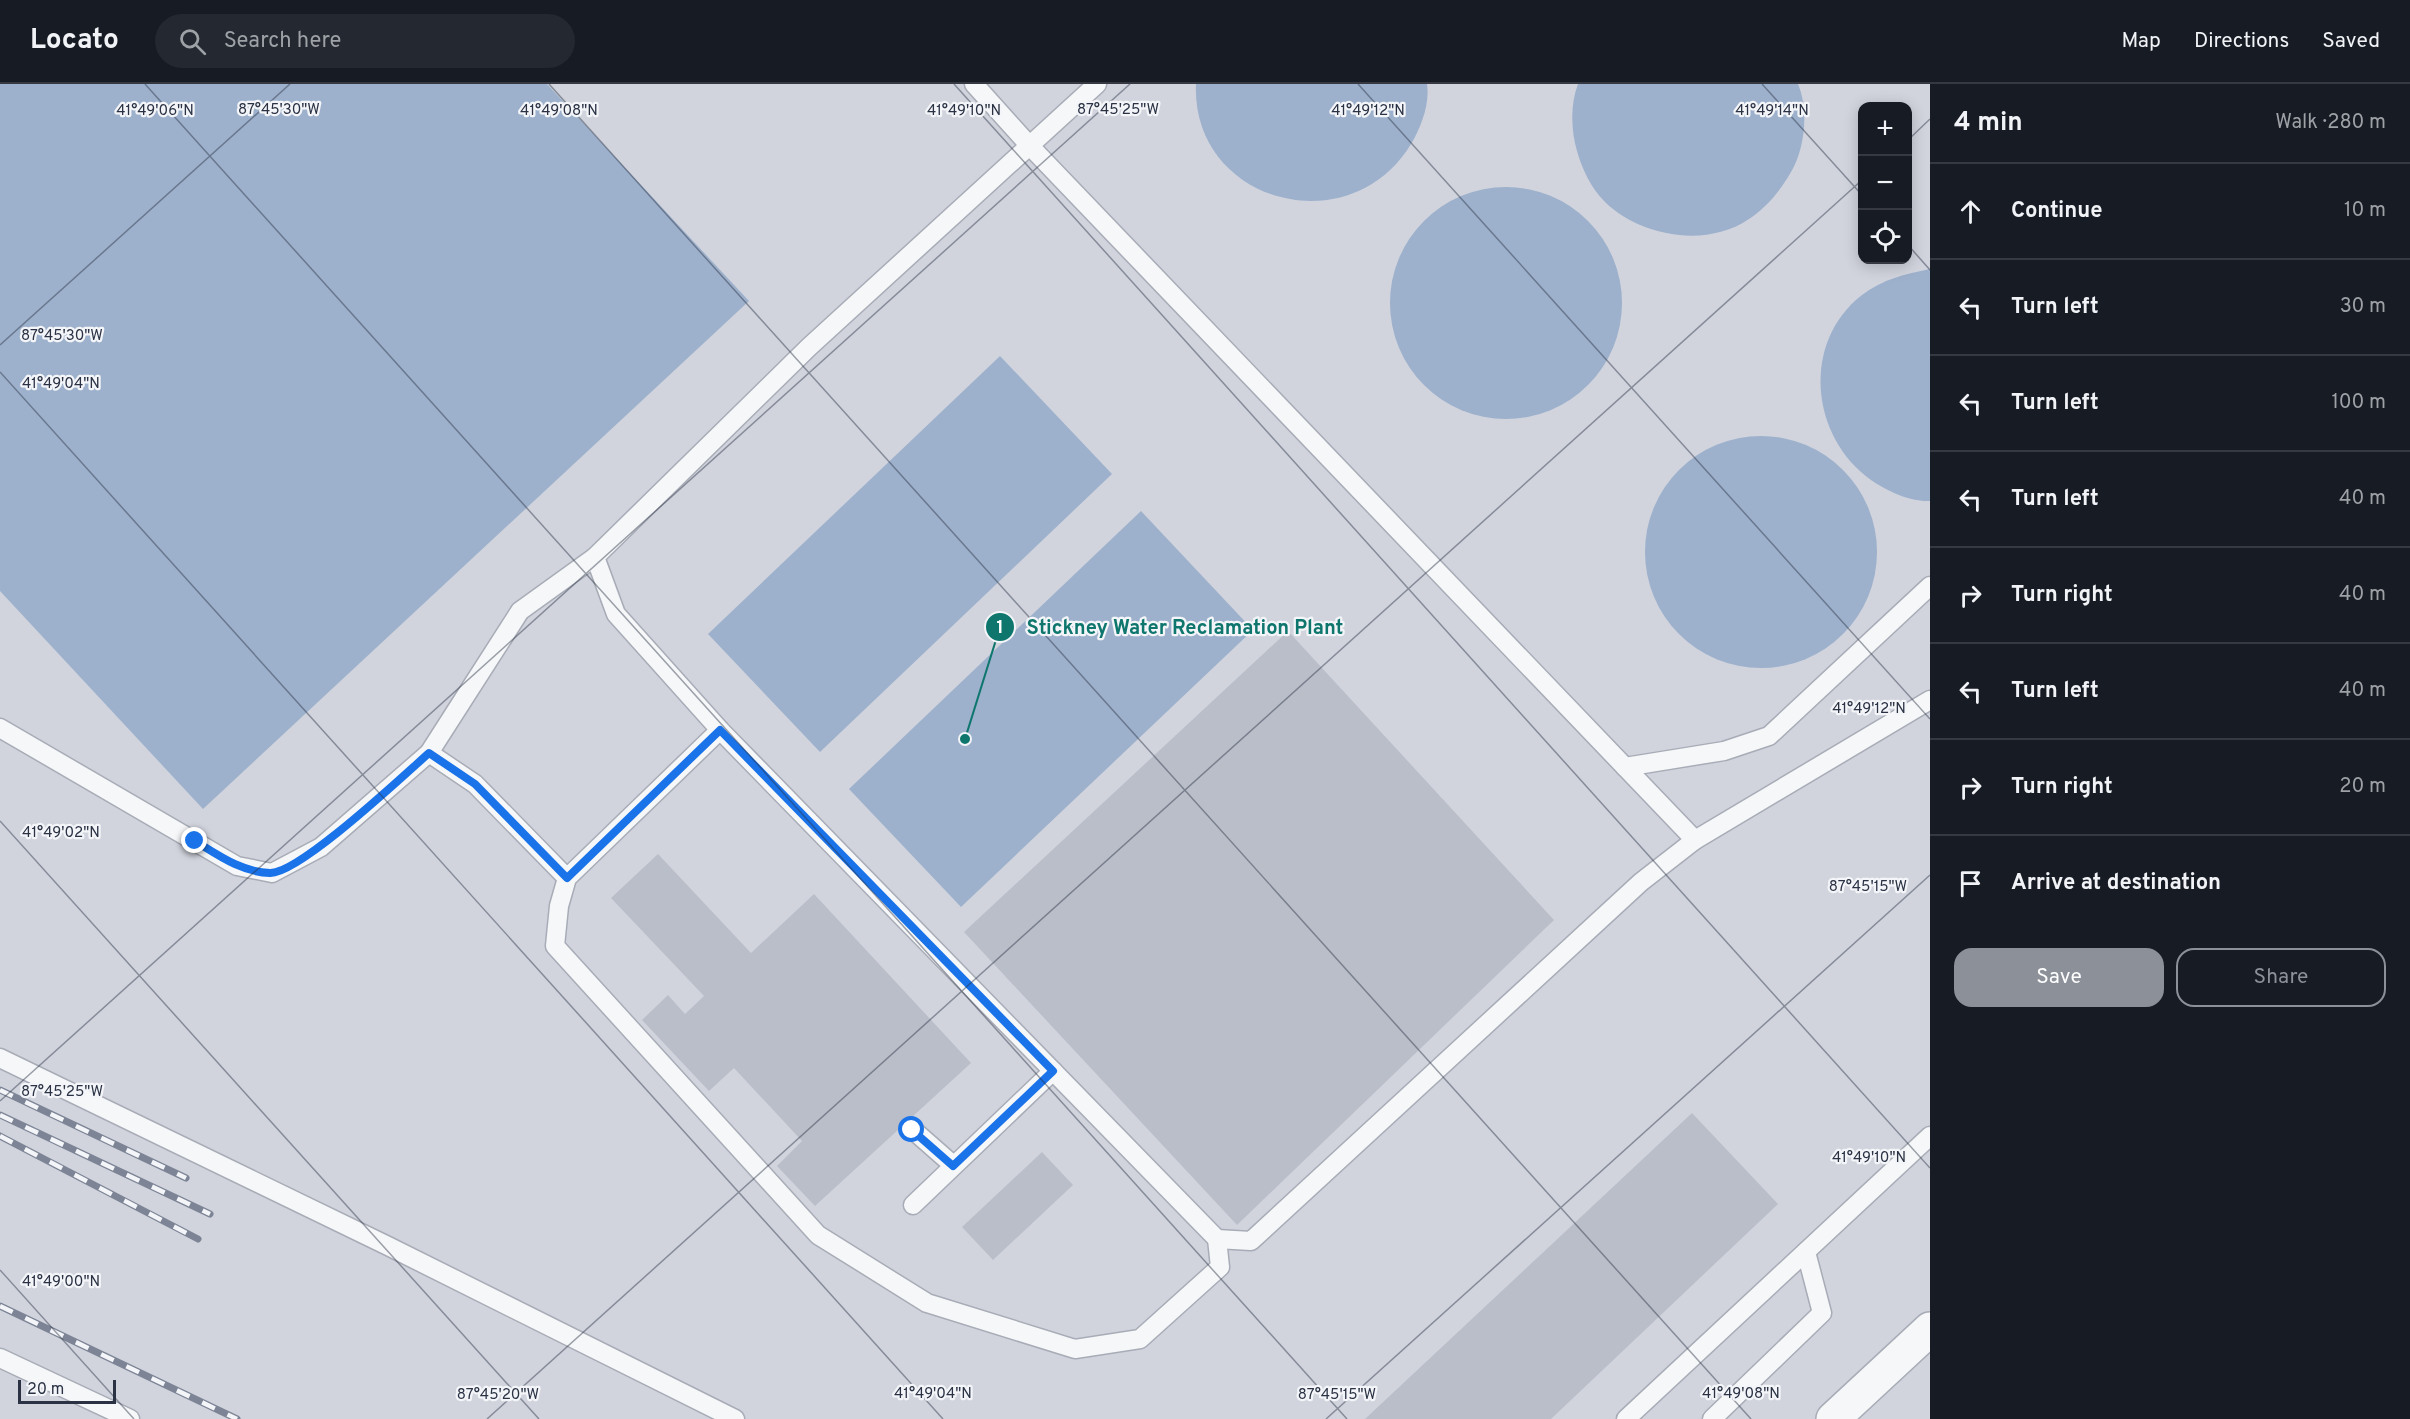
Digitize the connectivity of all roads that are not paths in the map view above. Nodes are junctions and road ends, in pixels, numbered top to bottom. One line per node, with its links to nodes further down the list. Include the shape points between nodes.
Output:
1 (974, 84): 3 (lane)
2 (1097, 84): 3 (lane)
3 (1028, 144): 4 (lane, via 809,347); 10 (lane)
4 (595, 557): 8 (lane, via 616,614); 9 (lane, via 520,611)
5 (1930, 586): 10 (lane, via 1769,736 1724,751)
6 (1930, 700): 11 (lane)
7 (0, 728): 9 (lane, via 237,866 272,873 321,847)
8 (720, 730): 12 (lane); 14 (lane)
9 (429, 753): 12 (lane, via 475,784)
10 (1625, 767): 11 (lane)
11 (1695, 840): 20 (lane, via 1641,882)
12 (567, 878): 22 (lane, via 559,906 555,946 818,1235 927,1302 1075,1349 1140,1339)
13 (0, 1058): 26 (lane)
14 (1053, 1071): 17 (lane); 19 (lane)
15 (912, 1130): 17 (lane)
16 (1930, 1136): 21 (lane)
17 (953, 1166): 18 (lane)
18 (913, 1204)
19 (1217, 1239): 20 (lane); 22 (lane)
20 (1251, 1241): 22 (lane)
21 (1806, 1252): 27 (lane); 28 (lane, via 1822,1313)
22 (1220, 1267)
23 (1930, 1329): 29 (street)
24 (0, 1358): 25 (lane)
25 (130, 1419)
26 (735, 1419)
27 (1626, 1419)
28 (1712, 1419)
29 (1833, 1419)

